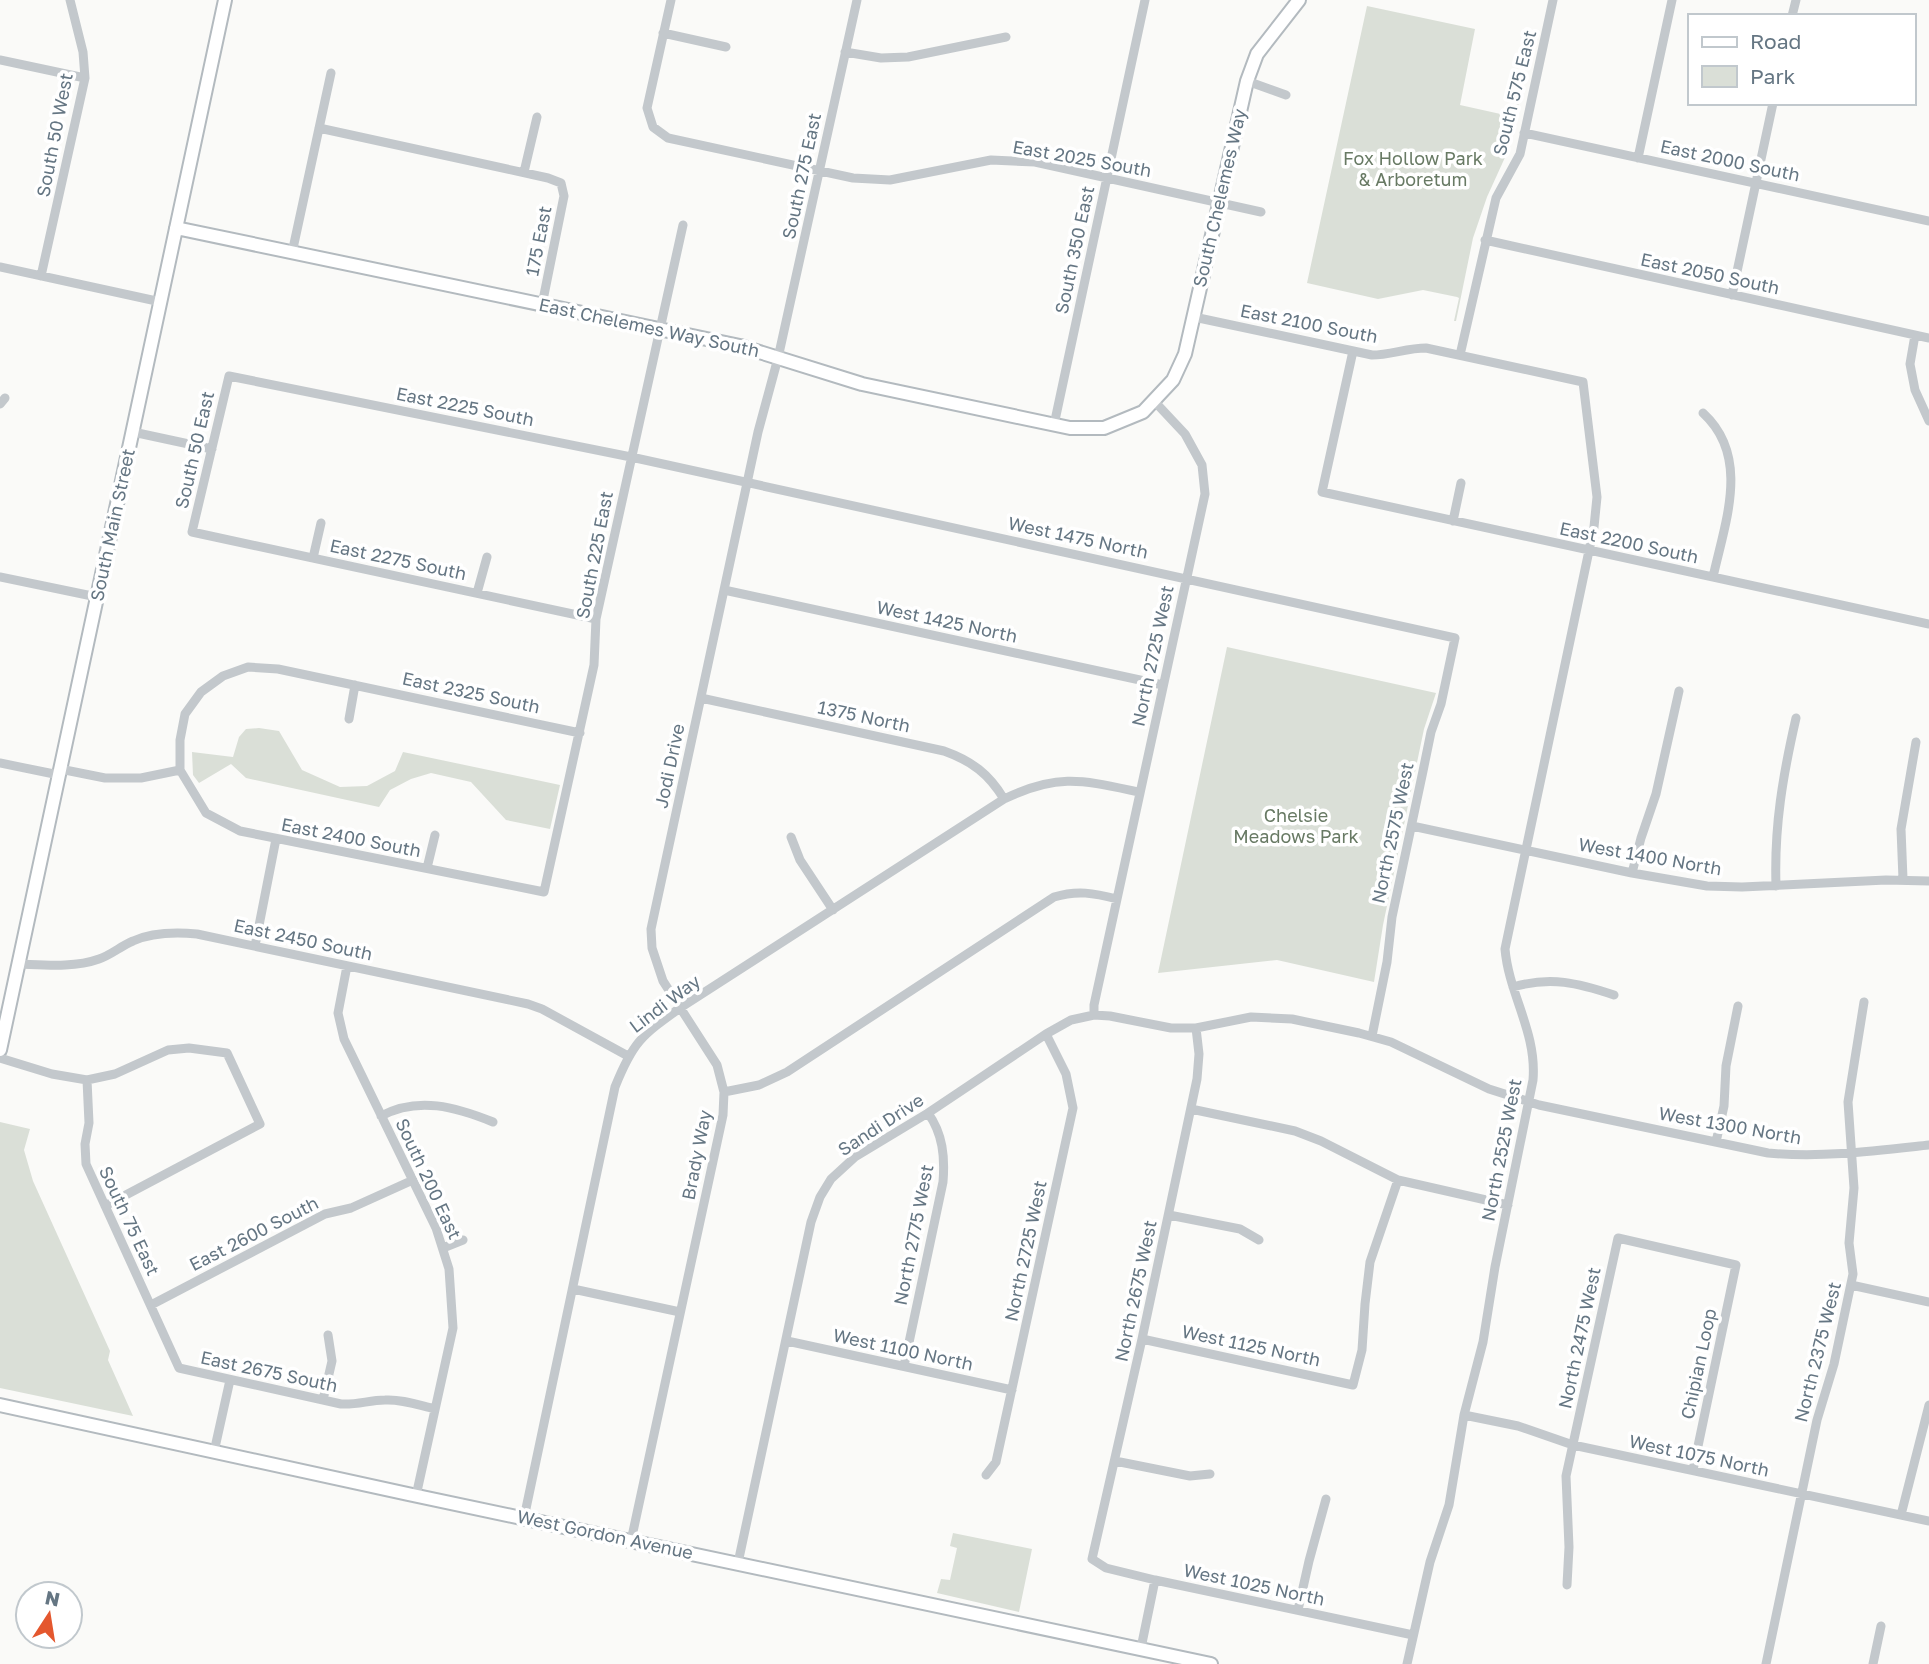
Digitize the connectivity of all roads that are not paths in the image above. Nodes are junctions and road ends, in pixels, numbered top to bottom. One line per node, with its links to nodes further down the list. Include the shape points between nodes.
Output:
1 (70, 0): 15 (street, South 50 West)
2 (225, 0): 31 (street, South Main Street)
3 (671, 0): 9 (street)
4 (857, 0): 12 (street, South 275 East)
5 (1145, 0): 25 (street, South 350 East)
6 (1299, 0): 16 (street, South Chelemes Way, via 1257,54)
7 (1553, 0): 21 (street, South 575 East)
8 (1672, 0): 22 (street)
9 (663, 33): 11 (street); 23 (street, East 2025 South, via 647,108 653,127 668,138)
10 (1006, 37): 12 (street, via 908,57)
11 (726, 47)
12 (845, 52): 23 (street, South 275 East)
13 (0, 60): 15 (street)
14 (331, 73): 20 (street)
15 (85, 78): 35 (street, South 50 West)
16 (1247, 81): 17 (street); 27 (street, South Chelemes Way)
17 (1286, 95)
18 (1773, 105): 26 (street)
19 (537, 117): 24 (street)
20 (320, 128): 24 (street); 33 (street)
21 (1524, 133): 22 (street, East 2000 South); 32 (street, South 575 East, via 1520,154 1496,198)
22 (1638, 158): 26 (street, East 2000 South)
23 (820, 171): 25 (street, East 2025 South, via 890,180 991,160 1013,160); 45 (street, South 275 East)
24 (524, 172): 38 (street, 175 East, via 561,183 564,196)
25 (1107, 177): 27 (street, East 2025 South); 51 (street, South 350 East)
26 (1756, 183): 29 (street, East 2000 South); 36 (street)
27 (1219, 202): 28 (street, East 2025 South); 39 (street, South Chelemes Way)
28 (1261, 212)
29 (1929, 221)
30 (683, 225): 40 (street, South 225 East)
31 (176, 228): 33 (street, East Chelemes Way South); 37 (street, South Main Street)
32 (1485, 240): 36 (street, East 2050 South); 44 (street, South 575 East)
33 (292, 253): 38 (street, East Chelemes Way South)
34 (0, 267): 35 (street)
35 (41, 276): 37 (street)
36 (1732, 295): 41 (street, East 2050 South)
37 (161, 302): 52 (street, South Main Street)
38 (542, 305): 40 (street, East Chelemes Way South)
39 (1194, 317): 43 (street, East 2100 South); 48 (street, South Chelemes Way, via 1181,363)
40 (660, 330): 45 (street, East Chelemes Way South); 55 (street, South 225 East)
41 (1915, 335): 42 (street, East 2050 South); 50 (street, via 1910,364)
42 (1929, 338)
43 (1353, 351): 44 (street, East 2100 South, via 1388,355 1426,348); 59 (street, East 2200 South, via 1322,492)
44 (1461, 355): 47 (street, East 2100 South)
45 (778, 358): 51 (street, East Chelemes Way South, via 888,391); 53 (street, South 275 East)
46 (229, 376): 54 (street, South 50 East); 55 (street, East 2225 South)
47 (1583, 382): 62 (street, North 2525 West, via 1597,497)
48 (1154, 402): 51 (street, East Chelemes Way South, via 1133,417 1104,428); 67 (street, North 2725 West, via 1185,434 1202,465 1205,494)
49 (1703, 413): 66 (street, via 1716,425 1728,452 1732,485)
50 (1929, 421)
51 (1054, 425)
52 (133, 432): 54 (street); 70 (street, South Main Street)
53 (758, 432): 57 (street, Jodi Drive)
54 (212, 449): 61 (street, South 50 East)
55 (631, 457): 56 (street, East 2225 South); 71 (street, South 225 East)
56 (694, 471): 57 (street, West 1475 North)
57 (746, 483): 67 (street, West 1475 North); 68 (street, Jodi Drive)
58 (1461, 483): 59 (street)
59 (1453, 521): 62 (street, East 2200 South)
60 (321, 523): 64 (street, East 2275 South)
61 (192, 532): 64 (street, East 2275 South)
62 (1590, 550): 66 (street, East 2200 South); 91 (street, North 2525 West)
63 (487, 557): 69 (street, East 2275 South)
64 (313, 558): 69 (street, East 2275 South)
65 (0, 577): 70 (street)
66 (1713, 577): 72 (street, East 2200 South)
67 (1186, 578): 73 (street, West 1475 North); 75 (street, North 2725 West)
68 (724, 590): 75 (street, West 1425 North); 77 (street, Jodi Drive)
69 (477, 593): 71 (street, East 2275 South)
70 (97, 597): 84 (street, South Main Street)
71 (596, 619): 80 (street, South 225 East, via 594,666)
72 (1929, 624)
73 (1455, 638): 87 (street, North 2575 West)
74 (355, 685): 79 (street); 80 (street, East 2325 South); 83 (street, East 2325 South, via 278,668 248,667 223,676 201,692 185,714)
75 (1163, 685): 85 (street, North 2725 West)
76 (1679, 691): 93 (street)
77 (701, 698): 86 (street, 1375 North, via 963,757 989,778); 107 (street, Jodi Drive, via 651,929 656,966)
78 (1796, 718): 96 (street, via 1777,811)
79 (349, 719)
80 (580, 733): 97 (street, South 225 East)
81 (1916, 742): 94 (street, via 1901,829)
82 (0, 763): 84 (street)
83 (180, 770): 84 (street, via 141,778); 90 (street, East 2400 South, via 206,813 240,831)
84 (60, 772): 101 (street, South Main Street)
85 (1139, 792): 86 (street, Lindi Way, via 1097,782 1050,781); 98 (street)
86 (1004, 799): 99 (street, Lindi Way)
87 (1412, 826): 91 (street, West 1400 North); 111 (street, North 2575 West)
88 (435, 835): 92 (street)
89 (791, 837): 99 (street, via 800,860)
90 (276, 839): 92 (street, East 2400 South); 100 (street)
91 (1525, 849): 93 (street, West 1400 North); 103 (street, North 2525 West, via 1505,948)
92 (427, 868): 97 (street, East 2400 South)
93 (1632, 873): 96 (street, West 1400 North, via 1707,886)
94 (1903, 879): 95 (street, West 1400 North); 96 (street, West 1400 North)
95 (1929, 881)
96 (1776, 886)
97 (544, 892)
98 (1117, 898): 108 (street); 116 (street, Brady Way, via 1089,892 1054,897 787,1072)
99 (833, 910): 107 (street, Lindi Way)
100 (255, 946): 101 (street, East 2450 South, via 177,932 134,941 100,959 65,966); 102 (street, East 2450 South)
101 (19, 964): 112 (street, South Main Street)
102 (347, 966): 113 (street, East 2450 South, via 528,1004); 120 (street, South 200 East, via 338,1013 344,1039)
103 (1513, 987): 104 (street, via 1545,980); 117 (street, North 2525 West, via 1534,1053)
104 (1614, 995)
105 (1864, 1002): 124 (street, North 2375 West, via 1848,1102)
106 (1738, 1006): 122 (street)
107 (680, 1008): 113 (street, Lindi Way, via 637,1042); 116 (street, Jodi Drive, via 717,1065)
108 (1094, 1015): 109 (street, West 1300 North, via 1156,1027); 110 (street, Sandi Drive, via 1071,1020)
109 (1196, 1028): 111 (street, West 1300 North, via 1271,1017); 118 (street, North 2675 West, via 1199,1066)
110 (1046, 1034): 119 (street, Sandi Drive); 145 (street, North 2725 West, via 1066,1074 1073,1108)
111 (1371, 1036): 117 (street, West 1300 North, via 1489,1089)
112 (0, 1050)
113 (628, 1056): 135 (street, Lindi Way, via 615,1087)
114 (0, 1058): 115 (street)
115 (87, 1080): 128 (street, South 75 East, via 86,1164); 128 (street, via 168,1050 227,1053 260,1124)
116 (724, 1092): 138 (street, Brady Way, via 723,1115)
117 (1528, 1101): 122 (street, West 1300 North); 127 (street, North 2525 West)
118 (1191, 1109): 126 (street, via 1295,1131); 129 (street, North 2675 West)
119 (928, 1113): 141 (street, Sandi Drive, via 855,1157 831,1179 811,1222); 142 (street, North 2775 West, via 940,1134 943,1182)
120 (381, 1116): 121 (street, via 406,1105 422,1104); 125 (street, South 200 East)
121 (493, 1122)
122 (1716, 1142): 124 (street, West 1300 North, via 1800,1156)
123 (1929, 1145): 124 (street, West 1300 North)
124 (1851, 1153): 134 (street, North 2375 West)
125 (412, 1180): 132 (street, South 200 East); 137 (street, East 2600 South, via 351,1208 325,1214)
126 (1398, 1180): 127 (street); 140 (street, West 1125 North, via 1370,1262 1362,1350 1353,1384)
127 (1508, 1205): 150 (street, North 2525 West, via 1483,1342)
128 (105, 1206): 137 (street, South 75 East)
129 (1169, 1215): 131 (street, via 1240,1230); 140 (street, North 2675 West)
130 (463, 1240): 132 (street)
131 (1259, 1240)
132 (443, 1248): 149 (street, South 200 East, via 453,1328)
133 (1736, 1265): 151 (street, North 2475 West, via 1618,1238); 154 (street, Chipian Loop)
134 (1851, 1285): 136 (street); 157 (street, North 2375 West)
135 (573, 1290): 138 (street); 161 (street, Lindi Way)
136 (1929, 1302)
137 (151, 1305): 143 (street, South 75 East)
138 (680, 1312): 163 (street, Brady Way)
139 (328, 1335): 146 (street, via 332,1361)
140 (1142, 1339): 153 (street, North 2675 West)
141 (787, 1341): 142 (street, West 1100 North); 165 (street, Sandi Drive)
142 (904, 1366): 145 (street, West 1100 North)
143 (178, 1368): 144 (street, East 2675 South)
144 (230, 1380): 146 (street, East 2675 South); 152 (street)
145 (1012, 1390): 156 (street, North 2725 West, via 996,1462)
146 (323, 1400): 149 (street, East 2675 South, via 358,1405 395,1400)
147 (0, 1405): 152 (street, West Gordon Avenue)
148 (1929, 1405): 160 (street)
149 (435, 1409): 158 (street, South 200 East)
150 (1464, 1415): 151 (street, West 1075 North, via 1518,1426); 170 (street, North 2525 West, via 1449,1505)
151 (1573, 1445): 154 (street, West 1075 North); 167 (street, North 2475 West, via 1565,1488)
152 (214, 1452): 158 (street, West Gordon Avenue)
153 (1115, 1461): 155 (street, via 1190,1476); 164 (street, North 2675 West)
154 (1693, 1470): 157 (street, West 1075 North)
155 (1210, 1474)
156 (986, 1475)
157 (1801, 1494): 160 (street, West 1075 North); 174 (street, North 2375 West)
158 (416, 1496): 161 (street, West Gordon Avenue)
159 (1326, 1499): 168 (street)
160 (1901, 1515): 162 (street, West 1075 North)
161 (524, 1518): 163 (street, West Gordon Avenue)
162 (1929, 1521)
163 (631, 1541): 165 (street, West Gordon Avenue)
164 (1092, 1559): 166 (street, West 1025 North, via 1106,1568)
165 (738, 1563): 171 (street, West Gordon Avenue)
166 (1155, 1580): 168 (street, West 1025 North); 171 (street)
167 (1567, 1585)
168 (1298, 1610): 170 (street, West 1025 North)
169 (1881, 1626): 175 (street)
170 (1413, 1635): 173 (street, North 2525 West)
171 (1141, 1648): 172 (street, West Gordon Avenue)
172 (1211, 1664)
173 (1407, 1664)
174 (1766, 1664)
175 (1873, 1664)

